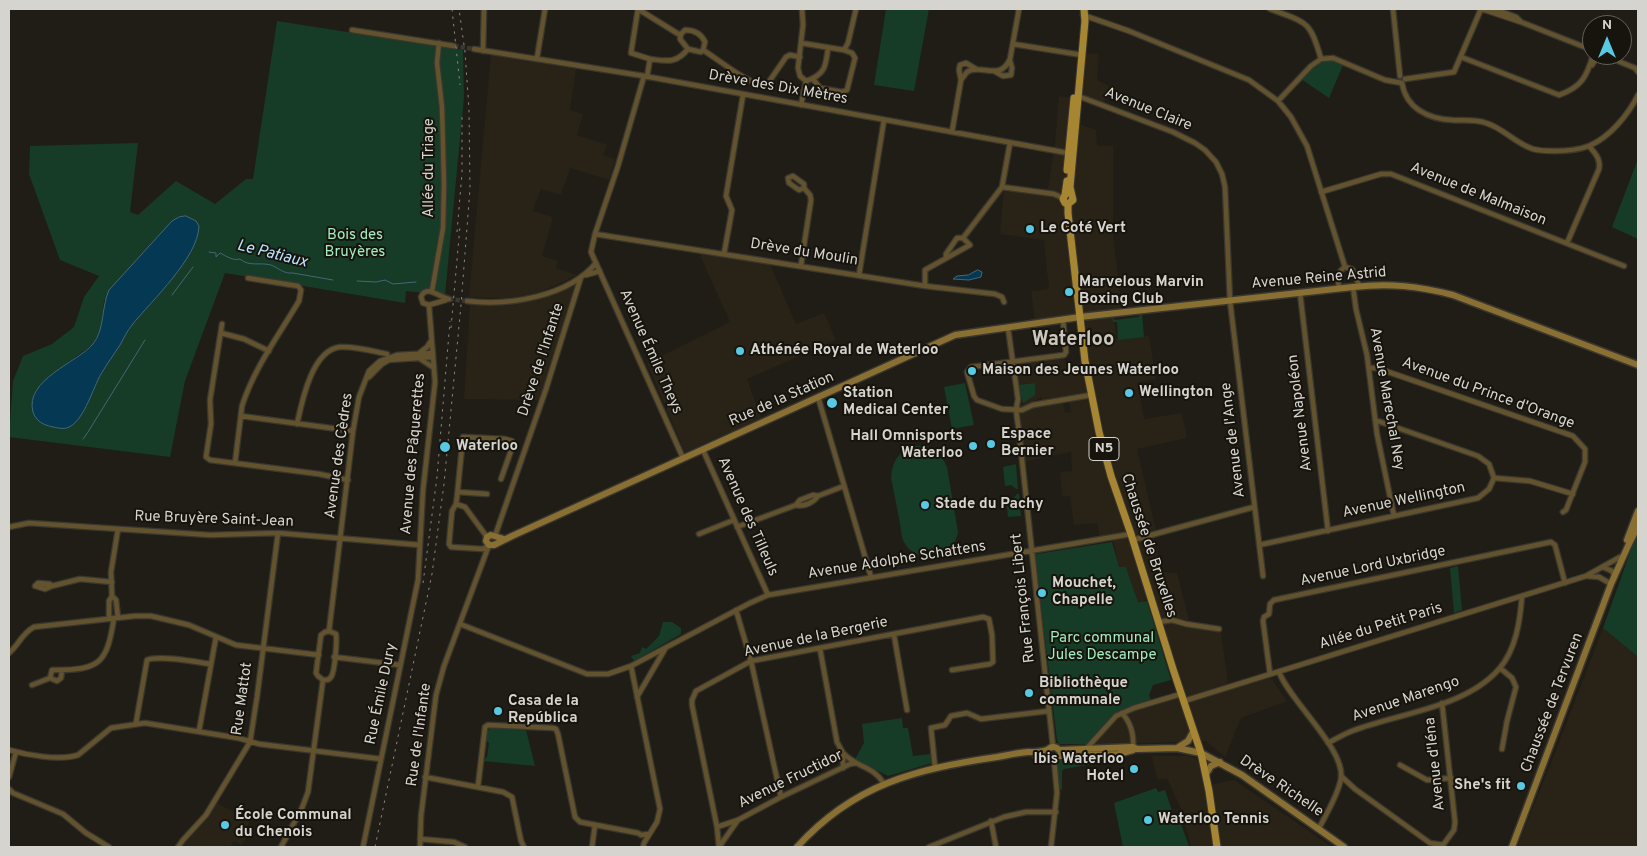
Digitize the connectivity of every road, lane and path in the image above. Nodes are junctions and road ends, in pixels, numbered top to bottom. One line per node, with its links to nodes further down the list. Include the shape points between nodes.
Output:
1 (484, 9): 25 (street)
2 (545, 9): 29 (street)
3 (638, 9): 14 (street); 30 (street, via 631,53)
4 (802, 9): 16 (street)
5 (856, 9): 24 (street)
6 (1019, 9): 17 (street)
7 (1270, 9): 31 (street, via 1304,22 1312,31)
8 (1393, 9): 39 (street)
9 (1482, 9): 12 (street); 28 (street)
10 (1495, 9): 12 (street)
11 (1084, 12): 26 (main road, Chaussée de Bruxelles / N5, via 1080,21); 44 (street, via 1249,80)
12 (1521, 22): 19 (street)
13 (352, 30): 15 (street)
14 (680, 35): 22 (street); 23 (street, via 685,30 701,34 705,42)
15 (439, 43): 18 (street); 73 (street, Allée du Triage, via 437,63 444,185)
16 (801, 43): 20 (street); 27 (street)
17 (1013, 44): 26 (street); 32 (street)
18 (454, 46)
19 (1582, 46)
20 (828, 48): 24 (street); 37 (street, via 824,70)
21 (474, 49): 25 (street, Drève des Dix Mètres)
22 (688, 50): 23 (street); 30 (street, via 675,60)
23 (703, 50): 27 (street, via 750,81 766,86 786,57)
24 (844, 50): 37 (street, via 855,58 847,90 820,88)
25 (483, 51): 29 (street, Drève des Dix Mètres)
26 (1080, 55): 43 (main road, Chaussée de Bruxelles / N5)
27 (800, 57): 40 (street, via 799,72)
28 (1462, 57): 33 (street, via 1559,95 1568,92 1587,76); 39 (street, via 1450,74)
29 (537, 58): 36 (street, Drève des Dix Mètres)
30 (650, 59): 36 (street)
31 (1321, 59): 39 (street, via 1333,58 1384,80); 44 (street)
32 (1010, 61): 35 (street, via 1004,69); 35 (street, via 1011,75 1003,76)
33 (1591, 66)
34 (976, 69): 35 (street); 38 (street, via 967,72); 38 (street, via 960,65)
35 (993, 71)
36 (645, 77): 41 (street, Drève des Dix Mètres); 57 (street)
37 (813, 79): 40 (street)
38 (961, 80): 47 (street)
39 (1401, 80): 49 (street, via 1411,103 1430,115 1452,120 1477,120 1534,149 1572,151)
40 (806, 81): 45 (street)
41 (743, 95): 45 (street, Drève des Dix Mètres); 60 (street, via 726,196 732,210)
42 (1638, 95): 49 (street, via 1628,113)
43 (1076, 96): 50 (main road, Chaussée de Bruxelles / N5); 51 (main road, Chaussée de Bruxelles / N5); 75 (street, Avenue Claire, via 1173,132 1205,150 1216,162 1226,187)
44 (1278, 102): 55 (street, via 1291,116 1307,146)
45 (801, 105): 46 (street, Drève des Dix Mètres)
46 (884, 120): 47 (street, Drève des Dix Mètres); 67 (street)
47 (952, 132): 48 (street, Drève des Dix Mètres)
48 (1010, 143): 51 (street, Drève des Dix Mètres); 53 (street)
49 (1589, 146): 59 (street, via 1600,163)
50 (1074, 147): 51 (main road); 52 (main road, Chaussée de Bruxelles / N5)
51 (1068, 153): 52 (main road, Chaussée de Bruxelles / N5); 56 (main road, Chaussée de Bruxelles / N5)
52 (1072, 170): 56 (main road, Chaussée de Bruxelles / N5)
53 (1002, 187): 56 (street); 58 (street)
54 (804, 188): 63 (street, via 811,200)
55 (1321, 192): 59 (street, Avenue de Malmaison, via 1391,174); 65 (street)
56 (1067, 198): 79 (main road, Chaussée de Bruxelles / N5)
57 (595, 234): 60 (street, Drève du Moulin); 62 (street, Avenue Émile Theys, via 591,248)
58 (963, 238): 61 (street, via 957,238); 61 (street, via 970,245)
59 (1568, 243): 64 (street, Avenue de Malmaison)
60 (724, 254): 63 (street, Drève du Moulin)
61 (946, 258): 70 (street, via 925,270)
62 (596, 263): 66 (street, Avenue Émile Theys); 68 (street, Drève de l'Infante)
63 (801, 265): 67 (street, Drève du Moulin)
64 (1624, 266)
65 (1344, 268): 71 (street, via 1352,269); 72 (street, via 1337,277)
66 (600, 272): 68 (street); 103 (street, Avenue Émile Theys)
67 (860, 275): 70 (street, Drève du Moulin)
68 (582, 277): 76 (street, via 524,299); 125 (street, Drève de l'Infante)
69 (248, 278): 85 (street, via 298,286 301,290 299,301)
70 (925, 286): 77 (street, Drève du Moulin, via 995,294)
71 (1356, 287): 72 (street, Avenue Reine Astrid); 92 (street, Avenue Reine Astrid, via 1389,284 1453,294); 94 (street, Avenue Marechal Ney, via 1356,309)
72 (1339, 288): 74 (street, Avenue Reine Astrid)
73 (433, 292): 78 (street, via 436,298); 78 (street, via 426,290 422,294 423,303); 78 (street, via 449,300)
74 (1300, 293): 75 (street, Avenue Reine Astrid); 122 (street, Avenue Napoléon)
75 (1230, 300): 79 (street, Avenue Reine Astrid); 113 (street, Avenue de l'Ange)
76 (467, 301)
77 (1004, 302)
78 (431, 304): 84 (street, Avenue des Pâquerettes)
79 (1080, 317): 80 (street, Rue de la Station); 95 (main road, Chaussée de Bruxelles / N5)
80 (1063, 320): 82 (street, Rue de la Station); 90 (street, via 1064,355)
81 (222, 324): 83 (street)
82 (1008, 328): 90 (street, Rue François Libert); 96 (street, Rue de la Station, via 955,335)
83 (221, 334): 85 (street, via 244,339); 104 (street, via 210,400 211,424 206,457)
84 (432, 340): 88 (street, Avenue des Pâquerettes); 89 (street)
85 (269, 351): 98 (street, via 245,396)
86 (372, 351): 87 (street); 91 (street); 100 (street, via 340,347 322,356 311,376)
87 (386, 354)
88 (433, 355): 89 (street); 93 (street, Avenue des Pâquerettes)
89 (418, 356): 91 (street, via 397,355); 93 (street)
90 (1012, 361): 97 (street, Rue François Libert, via 1018,399); 97 (street, via 971,367 967,372 977,400 1002,409)
91 (381, 362): 101 (street, Avenue des Cèdres, via 369,371 359,397)
92 (1638, 365)
93 (434, 368): 130 (street, Avenue des Pâquerettes)
94 (1370, 368): 99 (street, Avenue Marechal Ney); 111 (street, Avenue du Prince d'Orange, via 1573,436 1582,445 1586,456)
95 (1092, 395): 97 (street); 127 (main road, Chaussée de Bruxelles / N5, via 1111,476)
96 (818, 397): 102 (street, Rue de la Station); 108 (street)
97 (1016, 410): 133 (street, Rue François Libert)
98 (241, 416): 100 (street); 104 (street)
99 (1375, 420): 105 (street, via 1478,456 1489,464); 116 (street, Avenue Marechal Ney)
100 (297, 424): 101 (street)
101 (353, 430): 107 (street, Avenue des Cèdres)
102 (703, 450): 103 (street, Rue de la Station); 117 (street, Avenue des Tilleuls)
103 (683, 458): 129 (street, Rue de la Station)
104 (234, 463): 107 (street)
105 (1494, 478): 111 (street, via 1530,480); 116 (street, Avenue Wellington, via 1490,489 1478,498)
106 (500, 479): 109 (street, via 514,445 512,441 463,437)
107 (348, 480): 128 (street, Avenue des Cèdres)
108 (844, 486): 120 (street, via 801,506 796,505); 140 (street)
109 (458, 492): 110 (street); 112 (street)
110 (487, 494)
111 (1573, 494): 115 (street, Avenue du Prince d'Orange)
112 (456, 504): 126 (street, via 465,508); 131 (street, Rue de la Station, via 452,511 450,547 483,549)
113 (1254, 507): 127 (street, Avenue Adolphe Schattens); 132 (street, Avenue de l'Ange)
114 (1638, 511): 134 (street, Chaussée de Tervuren)
115 (1563, 512)
116 (1394, 516): 122 (street, Avenue Wellington)
117 (734, 520): 120 (street, Avenue des Tilleuls); 124 (street)
118 (1638, 526): 136 (street, Chaussée de Tervuren)
119 (9, 527): 121 (street, Rue Bruyère Saint-Jean, via 29,523)
120 (737, 527): 145 (street, Avenue des Tilleuls)
121 (118, 529): 123 (street, Rue Bruyère Saint-Jean, via 210,535); 141 (street)
122 (1328, 531): 132 (street, Avenue Wellington)
123 (278, 533): 128 (street, Rue Bruyère Saint-Jean); 156 (street, Rue Mattot)
124 (699, 534)
125 (495, 536): 126 (street); 129 (street); 131 (street, via 497,540)
126 (487, 537): 131 (street, via 486,541)
127 (1132, 537): 133 (street, Avenue Adolphe Schattens); 150 (main road, Chaussée de Bruxelles / N5)
128 (341, 538): 130 (street, Rue Bruyère Saint-Jean); 153 (street, Avenue des Cèdres)
129 (504, 539): 131 (street, Rue de la Station)
130 (420, 545): 164 (street, Rue Émile Dury, via 418,580)
131 (493, 545): 151 (street, Rue de l'Infante)
132 (1259, 545): 137 (street, Avenue de l'Ange)
133 (1031, 551): 140 (street, Avenue Adolphe Schattens); 178 (street, Rue François Libert)
134 (1620, 557): 135 (street, Allée du Petit Paris); 136 (street, Chaussée de Tervuren)
135 (1603, 567): 138 (street, Allée du Petit Paris); 139 (street)
136 (1618, 567): 139 (street, Chaussée de Tervuren)
137 (1263, 576)
138 (1586, 576): 142 (street, Allée du Petit Paris); 143 (street, via 1599,577)
139 (1615, 576): 143 (street, Chaussée de Tervuren)
140 (870, 577): 145 (street, Avenue Adolphe Schattens)
141 (112, 582): 144 (street, via 80,579); 146 (street)
142 (1565, 582): 147 (street, Allée du Petit Paris); 170 (street, Avenue Lord Uxbridge, via 1555,545 1551,542 1274,600 1269,614 1263,618)
143 (1611, 584): 235 (street, Chaussée de Tervuren)
144 (52, 586)
145 (768, 595): 148 (street, Avenue Adolphe Schattens)
146 (112, 596): 149 (street, via 109,601); 149 (street, via 116,600)
147 (1522, 596): 166 (street, Avenue Marengo, via 1513,644); 169 (street, Allée du Petit Paris)
148 (736, 610): 157 (street, Avenue Adolphe Schattens); 162 (street)
149 (114, 619): 155 (street, via 150,616 189,625); 159 (street, via 34,626 23,634); 167 (street, via 102,658 94,665)
150 (1159, 622): 152 (street, via 1172,620); 175 (main road, Chaussée de Bruxelles / N5)
151 (460, 624): 165 (street, Avenue Adolphe Schattens, via 587,674 608,674); 204 (street, Rue de l'Infante, via 436,695)
152 (1219, 629)
153 (329, 631): 160 (street, via 321,635); 161 (street, via 336,634)
154 (894, 635): 158 (street, Avenue de la Bergerie); 168 (street, Avenue de la Bergerie, via 983,617 989,619 993,662); 177 (street)
155 (216, 637): 156 (street, via 236,645); 163 (street)
156 (263, 648): 160 (street); 183 (street, Rue Mattot)
157 (666, 648): 165 (street, Avenue Adolphe Schattens); 174 (street)
158 (820, 649): 162 (street, Avenue de la Bergerie); 193 (street, via 837,742)
159 (9, 653)
160 (319, 655): 172 (street, via 316,672)
161 (334, 657): 164 (street); 172 (street, via 332,675)
162 (751, 661): 209 (street); 214 (street, Avenue de la Bergerie, via 700,688 692,700)
163 (210, 664): 180 (street, via 147,660); 181 (street)
164 (400, 665): 195 (street, Rue Émile Dury)
165 (631, 666): 174 (street)
166 (1500, 668): 176 (street, Avenue Marengo, via 1472,691); 188 (street, via 1512,678 1516,687)
167 (62, 670): 171 (street, via 52,670); 171 (street, via 57,681)
168 (952, 670)
169 (1279, 672): 170 (street, Allée du Petit Paris); 184 (street, via 1287,689)
170 (1270, 674): 175 (street, Allée du Petit Paris)
171 (50, 678): 173 (street)
172 (323, 680): 190 (street)
173 (32, 685)
174 (638, 697): 216 (street, via 660,809)
175 (1182, 698): 179 (street, Allée du Petit Paris); 182 (main road, Chaussée de Bruxelles / N5)
176 (1442, 703): 184 (street, Avenue Marengo, via 1352,731); 205 (street, Avenue d'Iéna)
177 (907, 710)
178 (1049, 711): 194 (street, Rue François Libert); 199 (street, via 981,719 967,714 951,716 945,725 931,728)
179 (1122, 714): 185 (street, via 1129,720); 187 (street, via 1116,716)
180 (136, 723): 181 (street); 191 (street, via 110,728 78,755)
181 (198, 731): 183 (street)
182 (1193, 732): 186 (street, via 1188,741); 192 (main road, Chaussée de Bruxelles / N5)
183 (250, 742): 190 (street); 221 (street, Rue Mattot, via 206,815)
184 (1328, 743): 202 (street, via 1340,765)
185 (1135, 748): 186 (street, Drève Richelle); 187 (street); 194 (street, via 1119,754)
186 (1177, 748): 192 (street, Drève Richelle)
187 (1086, 749): 194 (street)
188 (1502, 749)
189 (9, 750): 191 (street)
190 (314, 751): 195 (street); 222 (street, via 308,792)
191 (16, 752): 203 (street)
192 (1201, 752): 196 (street, Drève Richelle); 201 (main road, Chaussée de Bruxelles / N5)
193 (843, 753): 197 (street, Avenue Fructidor); 200 (street)
194 (1054, 753): 199 (street); 210 (street, Rue François Libert)
195 (381, 760): 223 (street, Rue Émile Dury)
196 (1220, 762): 201 (street, via 1211,766); 215 (street, Drève Richelle)
197 (856, 764): 200 (street, Avenue Fructidor); 206 (street, Avenue Fructidor, via 876,773)
198 (1400, 765): 205 (street, via 1427,780)
199 (935, 767): 206 (street)
200 (842, 768): 209 (street, Avenue Fructidor)
201 (1206, 774): 233 (main road, Chaussée de Bruxelles / N5)
202 (1341, 776): 205 (street, Avenue d'Iéna, via 1398,821 1437,846 1443,845 1454,830); 215 (street)
203 (9, 777)
204 (426, 777): 207 (street); 218 (street, Rue de l'Infante)
205 (1451, 778)
206 (884, 784): 229 (street, via 837,810)
207 (478, 786): 213 (street, via 488,725 556,729 575,817 580,822); 226 (street, via 505,792 512,797)
208 (9, 789): 220 (street, via 63,814)
209 (781, 797): 211 (street, Avenue Fructidor)
210 (1056, 812): 212 (street, via 1021,813); 232 (street, Rue François Libert)
211 (738, 820): 214 (street, Avenue Fructidor); 228 (street, Avenue Fructidor)
212 (991, 821): 230 (street); 231 (street)
213 (595, 825): 217 (street); 227 (street)
214 (717, 827): 228 (street, Avenue de la Bergerie)
215 (1319, 828): 234 (street, Drève Richelle)
216 (650, 834): 217 (street); 219 (street)
217 (641, 835): 219 (street)
218 (420, 839): 224 (street, Rue de l'Infante); 225 (street, via 454,842)
219 (643, 845)
220 (110, 847)
221 (178, 847)
222 (281, 847)
223 (363, 847)
224 (420, 847)
225 (465, 847)
226 (524, 847)
227 (592, 847)
228 (719, 847)
229 (797, 847)
230 (928, 847)
231 (996, 847)
232 (1051, 847)
233 (1217, 847)
234 (1344, 847)
235 (1512, 847)

